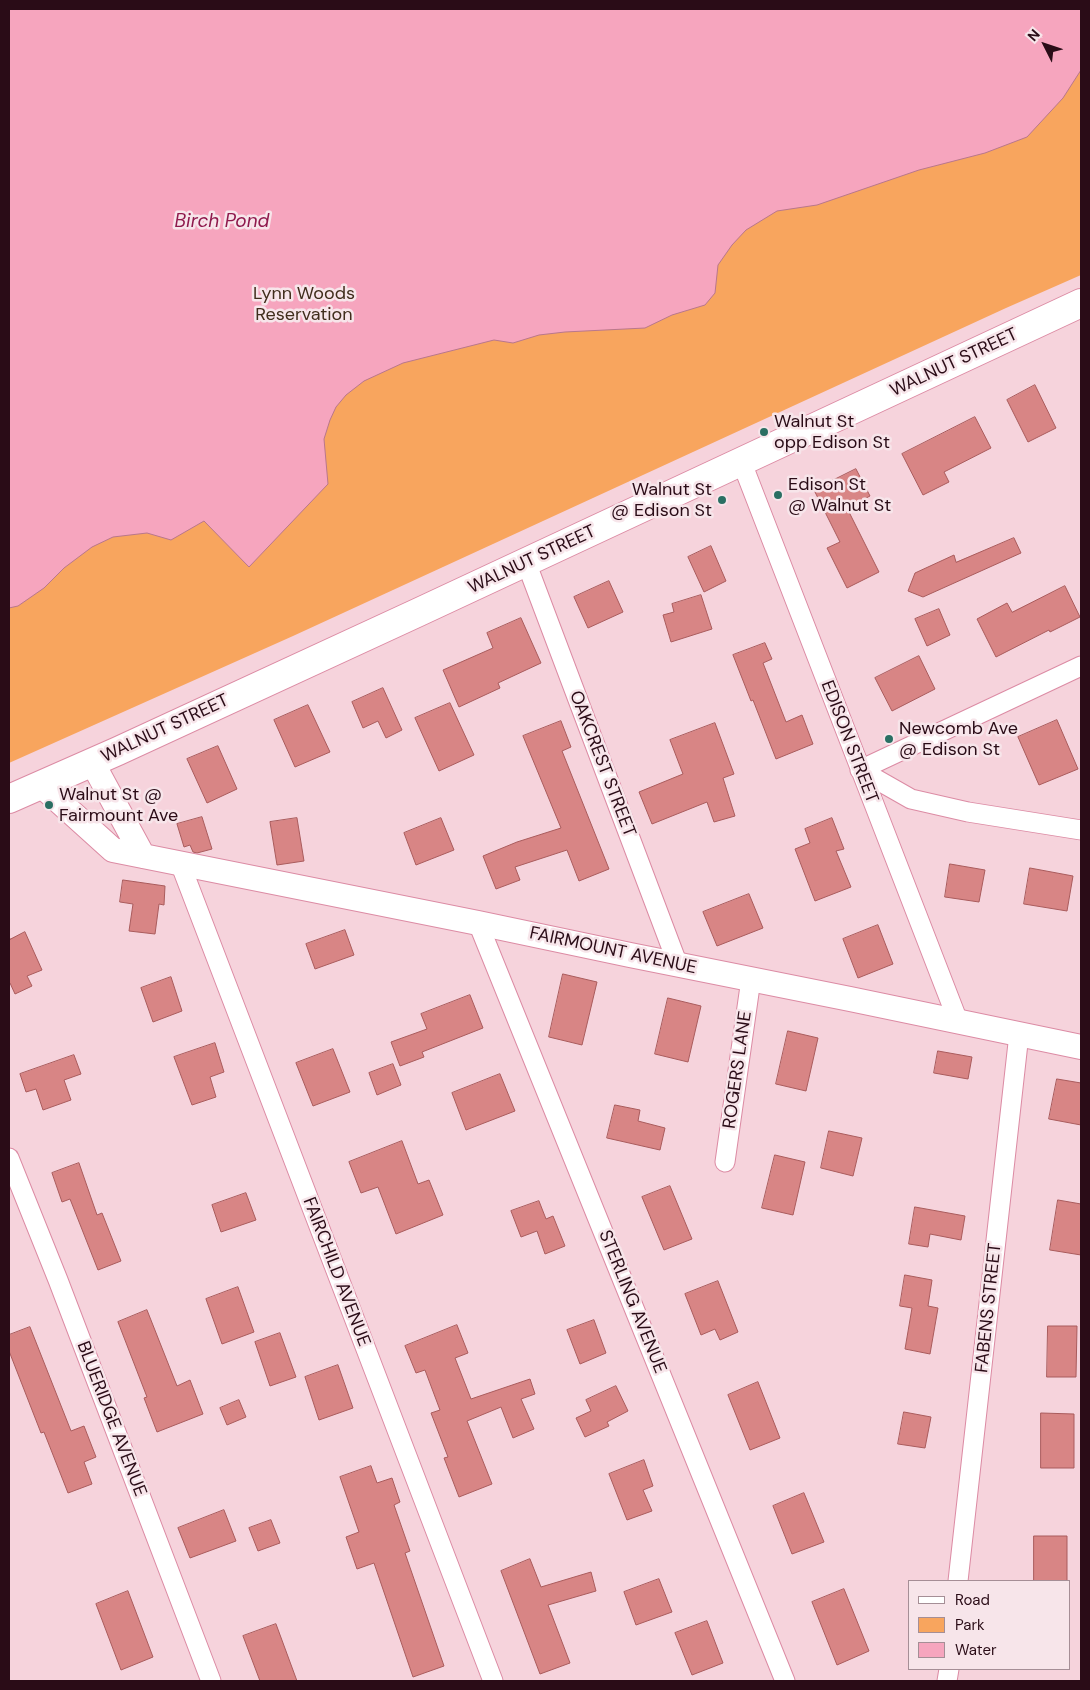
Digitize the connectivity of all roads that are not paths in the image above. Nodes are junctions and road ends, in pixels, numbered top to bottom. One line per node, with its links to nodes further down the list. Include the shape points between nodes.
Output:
1 (1081, 303): 2 (main road, WALNUT STREET)
2 (742, 463): 3 (main road, WALNUT STREET); 6 (street, EDISON STREET)
3 (526, 562): 5 (main road, WALNUT STREET); 13 (street, OAKCREST STREET)
4 (1081, 666): 6 (street)
5 (92, 762): 7 (main road, WALNUT STREET); 10 (street)
6 (860, 770): 9 (street, via 911,799 968,812); 15 (street, EDISON STREET)
7 (41, 785): 8 (main road, WALNUT STREET); 10 (street, FAIRMOUNT AVENUE, via 113,850)
8 (9, 799)
9 (1081, 830)
10 (144, 856): 11 (street, FAIRMOUNT AVENUE)
11 (180, 863): 12 (street, FAIRMOUNT AVENUE); 22 (street, FAIRCHILD AVENUE)
12 (478, 923): 13 (street, FAIRMOUNT AVENUE); 23 (street, STERLING AVENUE)
13 (678, 965): 14 (street, FAIRMOUNT AVENUE)
14 (751, 979): 15 (street, FAIRMOUNT AVENUE); 19 (street, ROGERS LANE)
15 (958, 1021): 16 (street, FAIRMOUNT AVENUE)
16 (1019, 1034): 17 (street, FAIRMOUNT AVENUE); 20 (street, FABENS STREET)
17 (1081, 1047)
18 (9, 1158): 21 (street, BLUERIDGE AVENUE)
19 (725, 1162)
20 (958, 1580)
21 (211, 1681)
22 (492, 1681)
23 (785, 1681)

